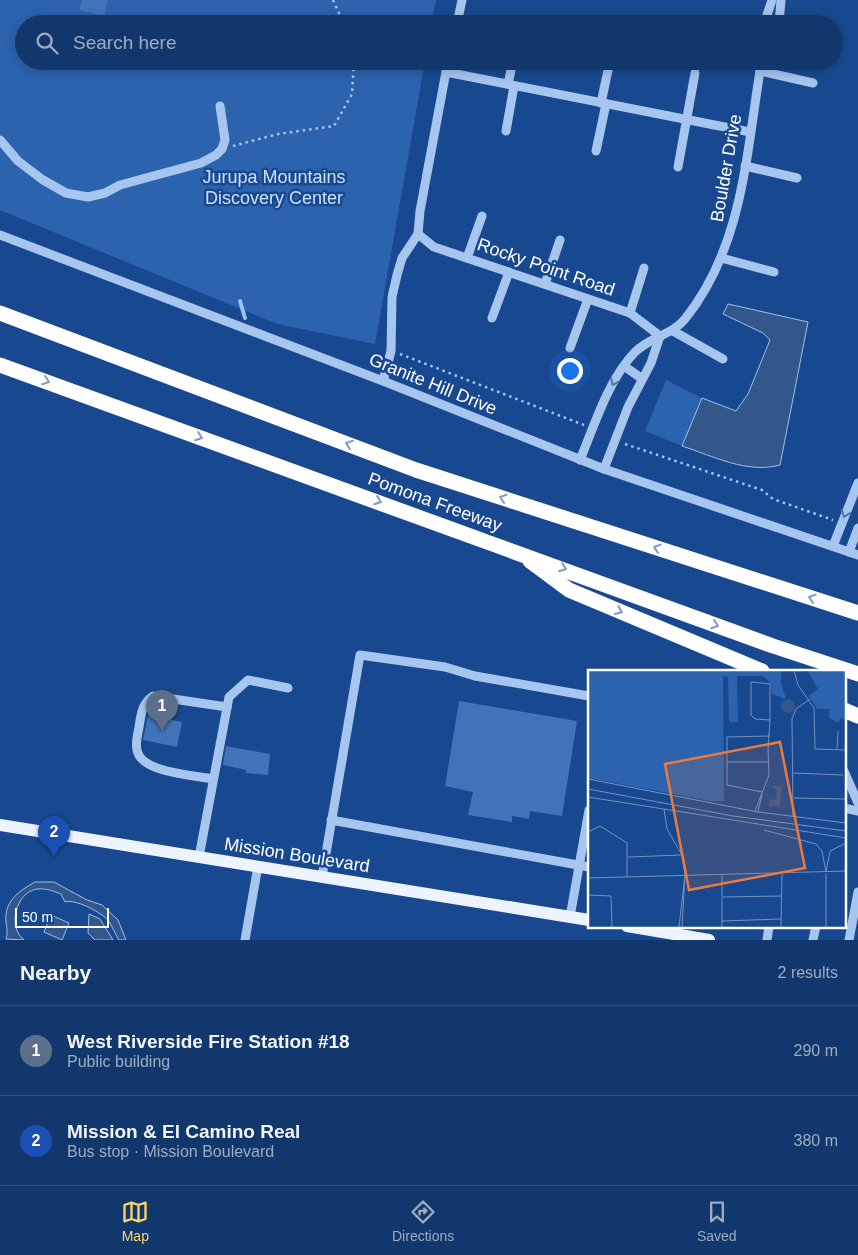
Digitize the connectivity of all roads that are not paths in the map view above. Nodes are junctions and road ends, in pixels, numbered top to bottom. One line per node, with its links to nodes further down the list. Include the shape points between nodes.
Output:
1 (462, 0): 4 (street)
2 (772, 0): 5 (street)
3 (781, 0): 6 (street)
4 (459, 15)
5 (767, 15)
6 (780, 15)
7 (512, 70): 13 (street)
8 (609, 70): 14 (street)
9 (760, 71): 12 (street); 18 (street, Boulder Drive)
10 (446, 72): 13 (street); 25 (street)
11 (695, 73): 16 (street)
12 (814, 83)
13 (511, 85): 14 (street); 17 (street)
14 (604, 103): 16 (street); 20 (street)
15 (220, 106): 19 (street, via 225,140 222,149 201,163 88,197 66,193 43,180 18,161)
16 (686, 120): 18 (street); 22 (street)
17 (506, 131)
18 (750, 132): 21 (street, Boulder Drive)
19 (0, 140)
20 (596, 151)
21 (745, 166): 23 (street); 29 (street, Boulder Drive, via 734,224)
22 (678, 168)
23 (797, 178)
24 (482, 216): 28 (street)
25 (418, 234): 28 (street, Rocky Point Road, via 434,247); 45 (street, via 402,258 397,275 392,297 392,351)
26 (0, 235): 45 (street, Granite Hill Drive)
27 (560, 240): 33 (street)
28 (467, 258): 31 (street, Rocky Point Road)
29 (721, 258): 32 (street); 38 (street, Boulder Drive, via 685,318)
30 (644, 268): 36 (street)
31 (508, 272): 33 (street, Rocky Point Road); 37 (street)
32 (774, 272)
33 (545, 284): 34 (street, Rocky Point Road)
34 (588, 299): 36 (street, Rocky Point Road); 40 (street)
35 (0, 312): 53 (highway, Pomona Freeway, one-way to 35, via 416,470)
36 (630, 313): 39 (street, Rocky Point Road)
37 (492, 318)
38 (673, 331): 39 (street, Boulder Drive); 41 (street)
39 (660, 336): 43 (street, Boulder Drive, via 636,351); 44 (street, via 651,363)
40 (570, 348)
41 (723, 359)
42 (0, 365): 51 (highway, Pomona Freeway, one-way to 51)
43 (624, 366): 44 (street); 46 (street, Boulder Drive, one-way to 46)
44 (641, 378): 47 (street)
45 (383, 382): 46 (street, Granite Hill Drive)
46 (580, 460): 47 (street, Granite Hill Drive)
47 (604, 469): 50 (street, Granite Hill Drive)
48 (858, 483): 50 (street, one-way to 50)
49 (858, 528): 52 (street)
50 (833, 546): 52 (street, Granite Hill Drive)
51 (517, 551): 54 (highway, one-way to 54, via 569,590); 55 (highway, Pomona Freeway, one-way to 55)
52 (854, 554)
53 (858, 613)
54 (760, 670)
55 (846, 670)
56 (846, 670): 57 (highway, Pomona Freeway, one-way to 57)
57 (858, 674)
58 (288, 688): 60 (street, via 248,680 229,697)
59 (588, 696): 67 (street, via 475,676 445,667 360,655)
60 (227, 706): 64 (street); 64 (street, via 153,696 144,705 140,716 137,751 142,760 156,768)
61 (846, 711): 62 (highway)
62 (858, 716)
63 (846, 776): 65 (street)
64 (213, 779): 69 (street)
65 (858, 803)
66 (588, 816): 70 (street)
67 (330, 820): 70 (street); 73 (street)
68 (0, 825): 69 (main road, Mission Boulevard)
69 (199, 857): 71 (main road, Mission Boulevard)
70 (579, 865): 72 (street); 75 (street)
71 (258, 866): 73 (main road, Mission Boulevard); 80 (street)
72 (588, 867)
73 (322, 877): 75 (main road, Mission Boulevard)
74 (858, 892): 77 (street)
75 (570, 917): 76 (main road, Mission Boulevard)
76 (588, 920)
77 (855, 924): 82 (street)
78 (637, 928): 79 (main road)
79 (687, 938): 81 (main road)
80 (245, 940)
81 (709, 940)
82 (849, 940)

